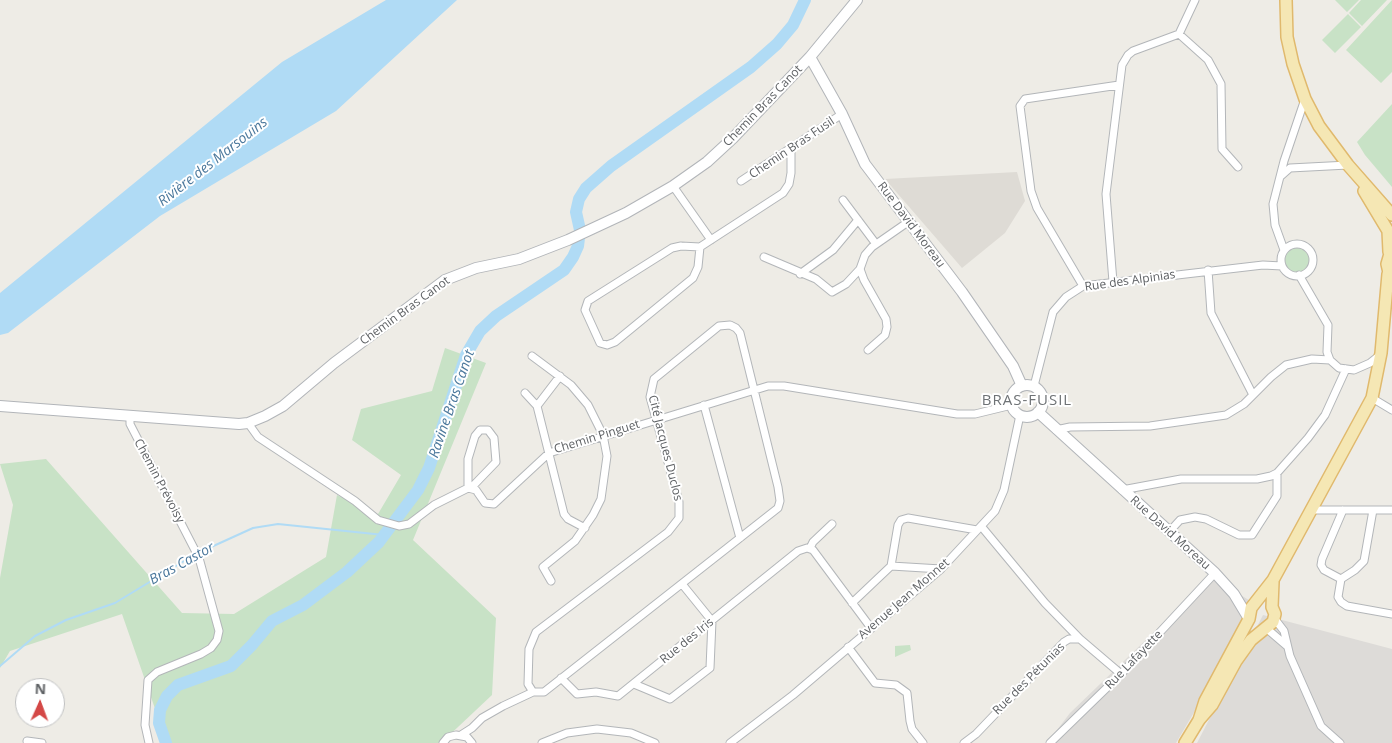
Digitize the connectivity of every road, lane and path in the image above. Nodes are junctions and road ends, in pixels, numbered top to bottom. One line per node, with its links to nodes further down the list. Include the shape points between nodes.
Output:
1 (857, 0): 5 (street, Chemin Bras Canot)
2 (1195, 0): 4 (street)
3 (1286, 0): 7 (main road, via 1287,37)
4 (1179, 34): 6 (street, via 1128,55 1122,65); 11 (street, via 1208,60 1220,84 1222,149)
5 (810, 57): 8 (street, Rue David Moreau); 15 (street, Chemin Bras Canot, via 734,138)
6 (1118, 85): 35 (street, via 1106,194); 36 (street, via 1025,99 1020,106 1030,191)
7 (1305, 99): 10 (main road, via 1319,126); 13 (street)
8 (842, 114): 9 (street, Chemin Bras Fusil); 19 (street, Rue David Moreau, via 865,164)
9 (791, 149): 14 (street, Chemin Bras Fusil); 21 (street, via 789,184 783,192)
10 (1348, 166): 12 (main road); 13 (street, via 1290,168)
11 (1238, 167)
12 (1356, 176): 17 (main road); 25 (main road, via 1388,231)
13 (1279, 178): 20 (street, via 1273,204)
14 (741, 181)
15 (673, 186): 21 (street); 60 (street, Chemin Bras Canot, via 626,213 568,240 518,259 476,268 445,280 334,363 283,406)
16 (843, 200): 18 (street)
17 (1392, 214)
18 (858, 220): 22 (street); 32 (street, via 832,250)
19 (908, 222): 22 (street); 45 (street, Rue David Moreau, via 962,292 1013,366)
20 (1279, 234): 23 (street); 26 (street)
21 (711, 240): 24 (street)
22 (876, 244): 30 (street, via 865,255)
23 (1293, 244): 26 (street); 33 (street, via 1302,245 1310,251 1313,260)
24 (700, 247): 24 (street, via 672,248 588,301 585,310 600,343 611,344 689,283 698,268)
25 (1390, 250): 34 (main road, via 1387,264)
26 (1283, 253): 28 (street, Rue des Alpinias); 29 (street)
27 (764, 257): 32 (street)
28 (1263, 265): 29 (street, Rue des Alpinias); 31 (street, Rue des Alpinias)
29 (1282, 266): 33 (street, via 1287,272)
30 (860, 269): 32 (street, via 846,284 832,292 816,279); 38 (street, via 887,327 885,335)
31 (1208, 270): 35 (street, Rue des Alpinias); 49 (street, via 1211,313)
32 (800, 274)
33 (1303, 274): 41 (street, via 1328,325 1327,352)
34 (1390, 279): 39 (main road)
35 (1113, 282): 36 (street, Rue des Alpinias)
36 (1084, 286): 46 (street, Rue des Alpinias, via 1066,296 1053,312)
37 (1392, 334): 43 (main road)
38 (868, 350)
39 (1382, 354): 42 (street, via 1361,367); 43 (main road)
40 (532, 356): 44 (street)
41 (1330, 360): 42 (street, via 1339,368); 49 (street, via 1312,359 1286,365)
42 (1346, 369): 64 (street, via 1325,415)
43 (1379, 373): 50 (main road)
44 (560, 376): 54 (street); 62 (street, via 588,405)
45 (1022, 386): 46 (street); 51 (street, via 1013,394)
46 (1034, 386): 56 (street, via 1043,397 1042,408)
47 (753, 390): 51 (street, Chemin Pinguet, via 784,386 958,414 975,414); 52 (street, Chemin Pinguet); 59 (street, Cité Jacques Duclos, via 740,333 730,325 719,326 654,379 650,397); 75 (street, Cité Jacques Duclos, via 780,501 773,514)
48 (525, 394): 54 (street)
49 (1253, 395): 61 (street, via 1236,410 1215,417 1150,426)
50 (1372, 398): 55 (street); 67 (main road)
51 (1012, 404): 57 (street)
52 (704, 405): 59 (street, Chemin Pinguet); 75 (street)
53 (0, 406): 58 (street, Chemin Bras Canot)
54 (537, 406): 63 (street)
55 (1392, 410)
56 (1038, 412): 57 (street, via 1027,417); 61 (street, Rue David Moreau)
57 (1020, 415): 73 (street, Avenue Jean Monnet, via 1000,502)
58 (130, 416): 60 (street, Chemin Bras Canot); 107 (street, Chemin Prévoisy, via 130,424 199,558 219,631 211,648 151,676 147,684 145,725)
59 (656, 419): 62 (street, Chemin Pinguet); 99 (street, Cité Jacques Duclos, via 679,502 679,518 668,532 536,632 529,657 528,684)
60 (248, 423): 65 (street, via 258,437 355,501 378,520 399,526 408,524 434,505)
61 (1056, 430): 66 (street, Rue David Moreau)
62 (603, 435): 63 (street, Chemin Pinguet); 72 (street, via 607,456 603,486 593,516)
63 (549, 453): 65 (street, Chemin Pinguet, via 494,504 485,503 476,490); 72 (street, via 566,516)
64 (1277, 473): 66 (street, via 1257,478 1181,479); 74 (street, via 1277,496 1252,534 1239,535 1194,516 1180,520)
65 (469, 488): 65 (street, via 468,459 474,436 480,430 488,430 494,438 496,462)
66 (1122, 490): 74 (street, Rue David Moreau)
67 (1312, 510): 68 (street); 81 (main road)
68 (1343, 510): 69 (street); 80 (street, via 1321,565)
69 (1373, 510): 70 (street); 80 (street, via 1364,561)
70 (1392, 510)
71 (832, 524): 76 (street, Rue des Iris)
72 (584, 528): 82 (street, via 575,541 542,567)
73 (979, 528): 77 (street, via 908,518 901,520); 78 (street, Avenue Jean Monnet); 93 (street)
74 (1169, 532): 79 (street, Rue David Moreau)
75 (740, 538): 83 (street, Cité Jacques Duclos)
76 (810, 548): 85 (street); 90 (street, Rue des Iris, via 798,551)
77 (891, 566): 78 (street); 85 (street)
78 (941, 569): 91 (street, Avenue Jean Monnet)
79 (1215, 573): 84 (street, Rue David Moreau); 96 (street, Rue Lafayette)
80 (1341, 579): 88 (street, via 1338,597 1341,602 1347,606)
81 (1273, 580): 86 (main road); 87 (main road)
82 (551, 581)
83 (682, 584): 90 (street); 97 (street, Cité Jacques Duclos)
84 (1234, 594): 86 (street, Rue David Moreau); 89 (street, Rue David Moreau)
85 (852, 603): 91 (street)
86 (1254, 604): 87 (main road, via 1264,603); 89 (main road, via 1248,613)
87 (1273, 613): 92 (main road); 94 (street, via 1284,631)
88 (1392, 614)
89 (1249, 619): 92 (main road, via 1254,626); 100 (main road)
90 (712, 621): 98 (street, Rue des Iris); 98 (street, via 711,664 707,672 670,699)
91 (871, 628): 95 (street, Avenue Jean Monnet)
92 (1264, 628): 94 (street); 100 (main road, via 1246,647 1212,705)
93 (1080, 639): 96 (street, Rue des Pétunias); 113 (street, Rue des Pétunias, via 1064,642)
94 (1287, 647): 116 (street, via 1321,726)
95 (848, 648): 111 (street, Avenue Jean Monnet); 112 (street, via 875,683 896,685 907,693 910,721)
96 (1121, 674): 114 (street, Rue Lafayette)
97 (561, 678): 98 (street, Rue des Iris, via 571,690 581,695 596,692 616,697); 99 (street, Cité Jacques Duclos, via 544,692)
98 (634, 684)
99 (533, 692): 101 (street, Cité Jacques Duclos, via 482,718)
100 (1199, 720): 115 (main road)
101 (472, 728): 102 (street, Cité Jacques Duclos); 105 (street)
102 (461, 735): 105 (street); 108 (street, Cité Jacques Duclos, via 452,736)
103 (557, 740): 109 (street); 110 (street, via 567,733 597,729 631,733)
104 (27, 741): 106 (street)
105 (471, 741)
106 (42, 743)
107 (149, 743)
108 (443, 743)
109 (542, 743)
110 (655, 743)
111 (730, 743)
112 (923, 743)
113 (964, 743)
114 (1050, 743)
115 (1185, 743)
116 (1340, 743)

